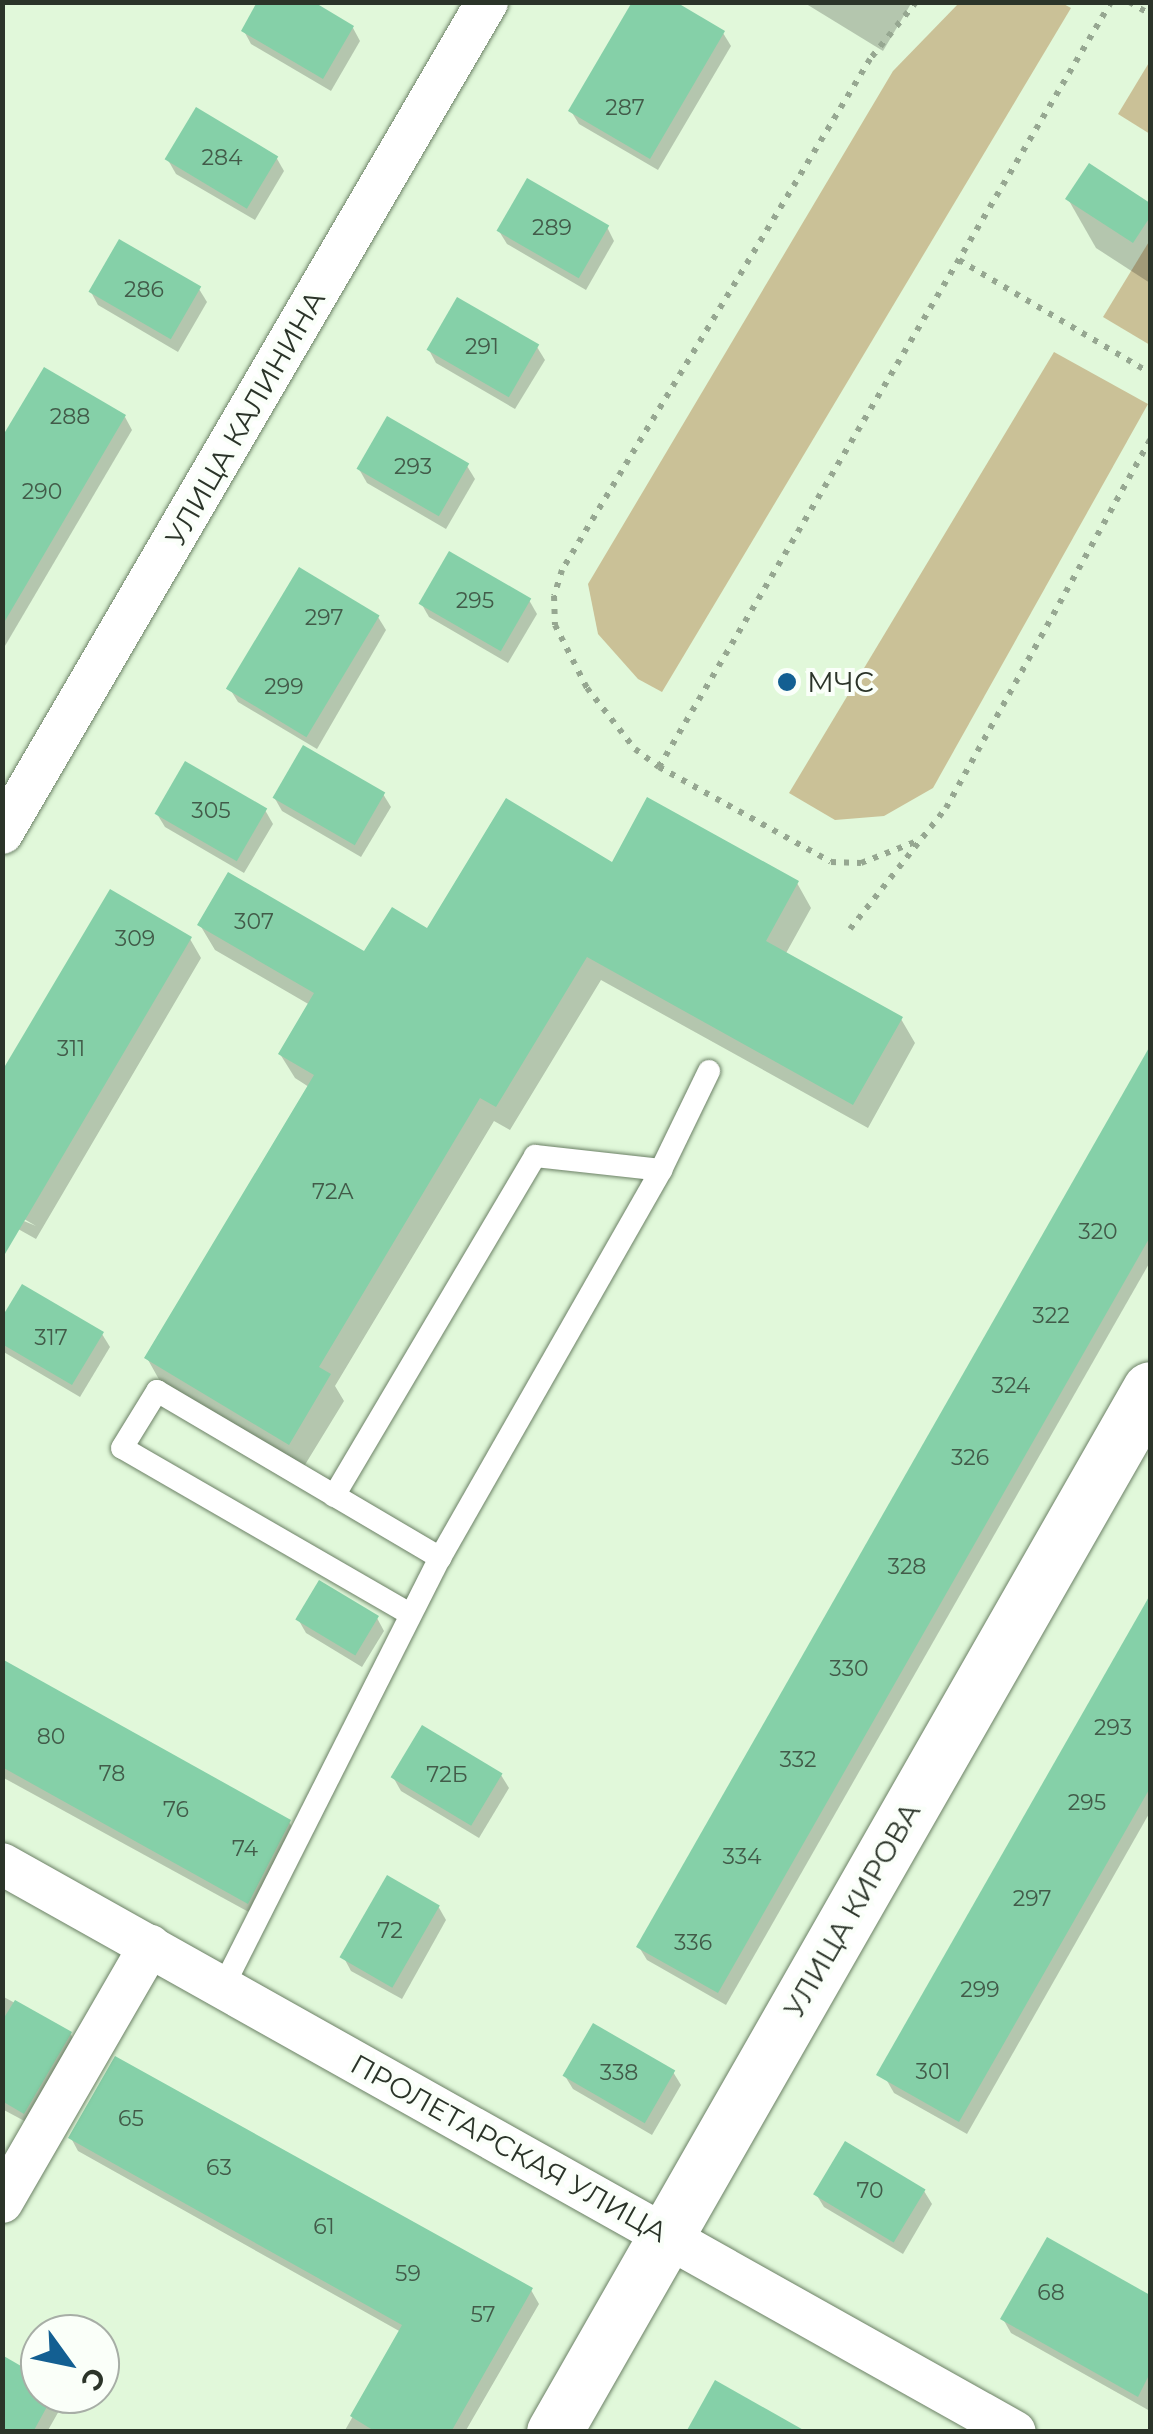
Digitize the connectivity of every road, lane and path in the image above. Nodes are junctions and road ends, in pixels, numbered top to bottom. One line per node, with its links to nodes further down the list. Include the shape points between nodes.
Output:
1 (486, 2): 10 (street, УЛИЦА КАЛИНИНА)
2 (916, 2): 9 (path, via 870,59 562,570 555,624 566,650 614,725)
3 (1111, 2): 6 (path)
4 (1129, 2): 5 (path)
5 (1150, 14)
6 (959, 260): 7 (path); 9 (path)
7 (1150, 372)
8 (1150, 440): 11 (path, via 946,808)
9 (659, 767): 11 (path, via 831,862 861,864)
10 (2, 833)
11 (920, 840): 12 (path)
12 (850, 929)
13 (709, 1071): 14 (lane)
14 (661, 1170): 16 (lane, via 535,1156); 17 (lane)
15 (1150, 1389): 23 (street, УЛИЦА КИРОВА)
16 (334, 1496): 17 (lane); 18 (lane, via 156,1391 122,1448)
17 (440, 1558): 18 (lane)
18 (410, 1614): 21 (lane)
19 (2, 1864): 20 (street, ПРОЛЕТАРСКАЯ УЛИЦА)
20 (150, 1946): 21 (street, ПРОЛЕТАРСКАЯ УЛИЦА); 22 (street)
21 (223, 1987): 23 (street, ПРОЛЕТАРСКАЯ УЛИЦА)
22 (2, 2202)
23 (666, 2236): 24 (street, УЛИЦА КИРОВА); 25 (street, ПРОЛЕТАРСКАЯ УЛИЦА)
24 (554, 2432)
25 (1015, 2432)

